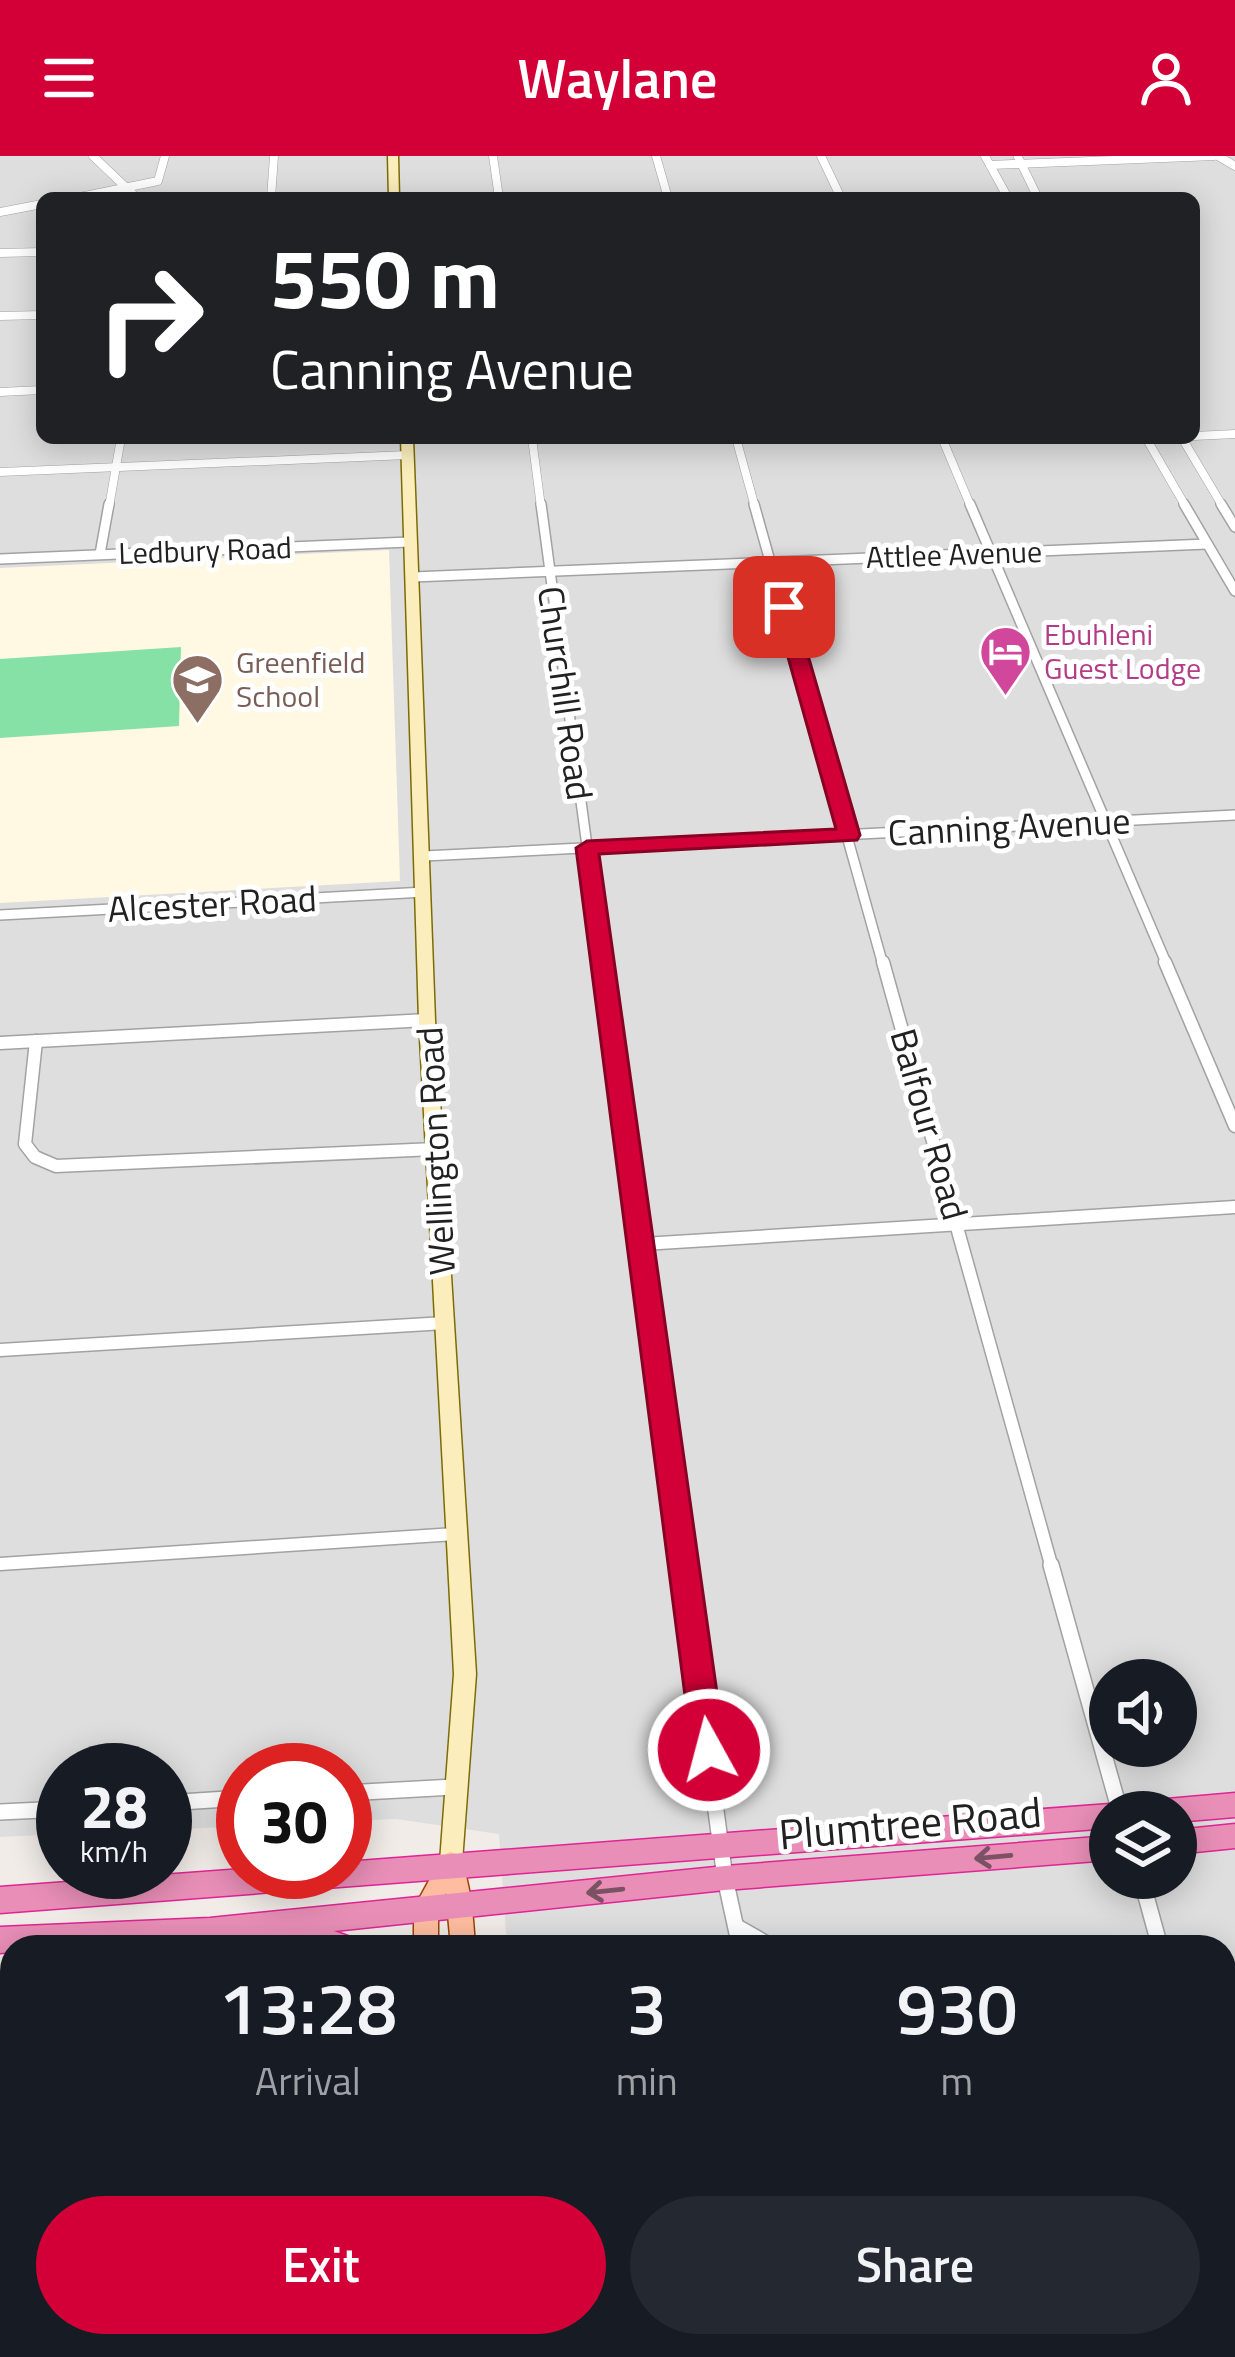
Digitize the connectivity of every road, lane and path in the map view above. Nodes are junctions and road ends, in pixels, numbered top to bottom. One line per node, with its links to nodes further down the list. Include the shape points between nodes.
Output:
1 (93, 156): 12 (street)
2 (165, 156): 12 (street, via 161,179)
3 (274, 156): 15 (street)
4 (392, 156): 16 (main road)
5 (493, 156): 17 (street)
6 (656, 156): 18 (street)
7 (821, 156): 19 (street)
8 (1216, 156): 10 (street); 11 (street)
9 (987, 160): 10 (street); 20 (street)
10 (1020, 160): 21 (street)
11 (1235, 166)
12 (126, 188): 13 (street); 14 (street)
13 (106, 192)
14 (130, 192)
15 (271, 192)
16 (394, 192)
17 (498, 192)
18 (666, 192)
19 (838, 192)
20 (1005, 192)
21 (1035, 192)
22 (36, 205): 23 (street)
23 (0, 212)
24 (36, 252): 25 (street)
25 (0, 253)
26 (36, 314): 27 (street)
27 (0, 316)
28 (36, 390): 29 (street)
29 (0, 392)
30 (1235, 434): 31 (street)
31 (1200, 436)
32 (120, 444): 39 (street)
33 (533, 444): 48 (street, Churchill Road)
34 (738, 444): 47 (street, Balfour Road)
35 (945, 444): 44 (street)
36 (1150, 444): 43 (street)
37 (1186, 444): 41 (street)
38 (408, 446): 39 (street); 42 (main road, Wellington Road)
39 (115, 468): 40 (street); 45 (street)
40 (0, 472)
41 (1235, 527)
42 (409, 542): 45 (street, Ledbury Road); 49 (main road, Wellington Road)
43 (1207, 544): 44 (street, Attlee Avenue); 50 (street)
44 (991, 553): 47 (street, Attlee Avenue); 52 (street)
45 (100, 554): 46 (street, Ledbury Road)
46 (0, 559)
47 (771, 562): 48 (street, Attlee Avenue); 53 (street, Balfour Road)
48 (550, 571): 49 (street, Attlee Avenue); 54 (street, Churchill Road)
49 (413, 577): 55 (main road, Wellington Road)
50 (1235, 591)
51 (1235, 815): 52 (street, Canning Avenue)
52 (1106, 821): 53 (street, Canning Avenue); 61 (street)
53 (849, 835): 54 (street, Canning Avenue); 64 (street, Balfour Road)
54 (587, 848): 55 (street, Canning Avenue); 65 (street, Churchill Road)
55 (424, 856): 56 (main road, Wellington Road)
56 (425, 892): 57 (street, Alcester Road); 58 (main road, Wellington Road)
57 (0, 915)
58 (427, 1020): 59 (street); 62 (main road, Wellington Road)
59 (37, 1041): 60 (street); 62 (street, via 26,1144 56,1166)
60 (0, 1043)
61 (1235, 1126)
62 (435, 1149): 66 (main road, Wellington Road)
63 (1235, 1207): 64 (street)
64 (959, 1227): 65 (street); 71 (street, Balfour Road)
65 (644, 1244): 80 (street, Churchill Road)
66 (445, 1323): 67 (street); 68 (main road, Wellington Road)
67 (0, 1351)
68 (455, 1534): 69 (street); 70 (main road, Wellington Road, via 465,1673)
69 (0, 1564)
70 (454, 1787): 72 (street); 82 (main road, Wellington Road)
71 (1114, 1791)
72 (372, 1792)
73 (1235, 1805): 74 (highway)
74 (1197, 1808)
75 (36, 1810): 76 (street)
76 (0, 1812)
77 (1089, 1817): 80 (highway, Plumtree Road)
78 (1235, 1836): 79 (highway)
79 (1197, 1840)
80 (720, 1842): 82 (highway, Plumtree Road); 83 (street, Churchill Road)
81 (1089, 1850): 83 (highway, Plumtree Road, one-way to 83)
82 (451, 1862): 85 (highway, Plumtree Road); 86 (main road); 87 (main road)
83 (725, 1878): 86 (highway, Plumtree Road, one-way to 86); 88 (street, Churchill Road)
84 (1147, 1899): 96 (street)
85 (0, 1900)
86 (461, 1906): 87 (highway, Plumtree Road); 93 (main road)
87 (426, 1908): 89 (highway, Plumtree Road); 92 (main road)
88 (737, 1928): 94 (street, Churchill Road); 95 (street)
89 (210, 1931): 90 (highway, Plumtree Road); 91 (highway)
90 (117, 1935)
91 (265, 1935)
92 (426, 1935)
93 (462, 1935)
94 (738, 1935)
95 (750, 1935)
96 (1157, 1935)

